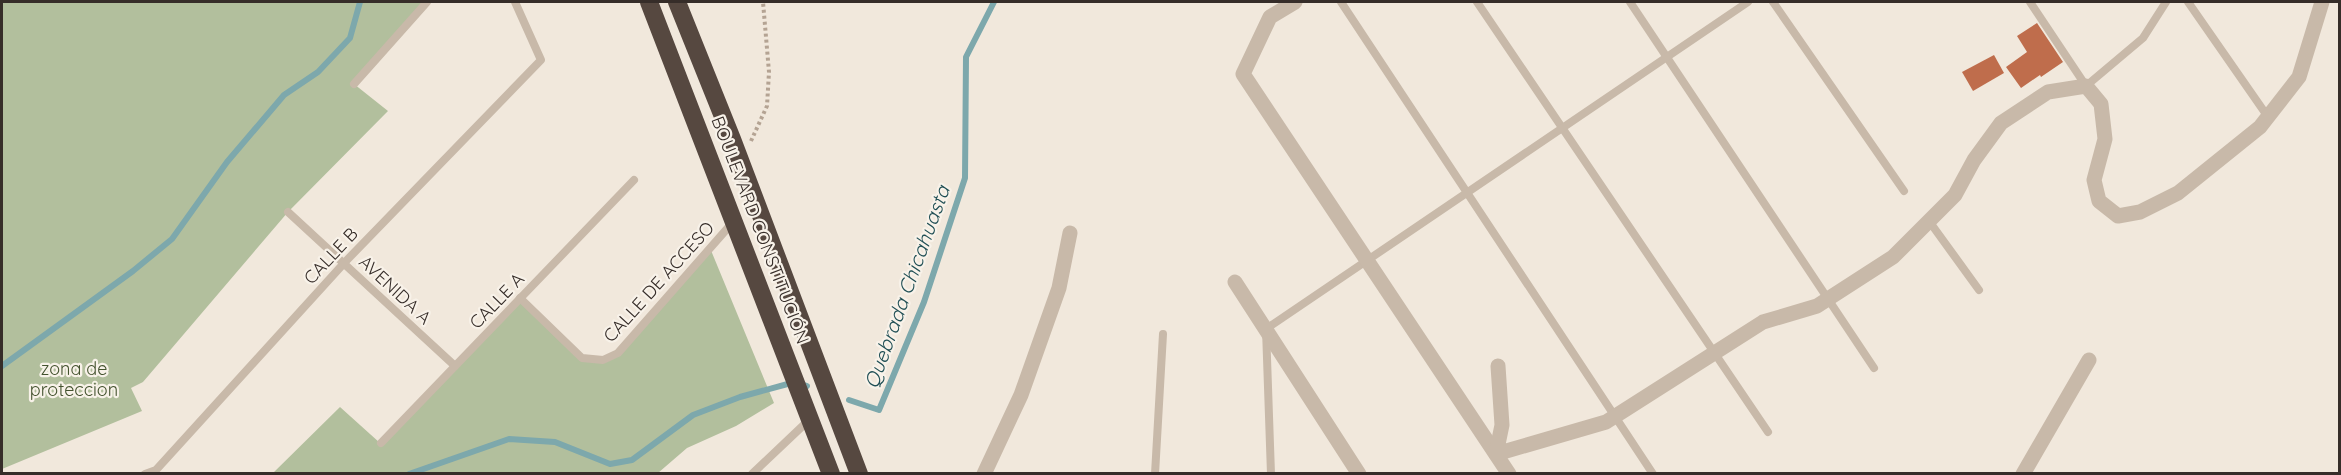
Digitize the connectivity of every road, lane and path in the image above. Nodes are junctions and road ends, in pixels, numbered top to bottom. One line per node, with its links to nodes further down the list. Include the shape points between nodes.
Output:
1 (427, 2): 17 (lane)
2 (515, 2): 30 (lane, CALLE B, via 541,60)
3 (649, 2): 26 (highway, BOULEVARD CONSTITUCIÓN)
4 (677, 2): 21 (highway, BOULEVARD CONSTITUCIÓN)
5 (763, 2): 21 (path, via 769,72 767,106)
6 (1295, 2): 29 (street, via 1270,17 1243,74)
7 (1341, 2): 24 (lane)
8 (1477, 2): 20 (lane)
9 (1630, 2): 16 (lane)
10 (1748, 2): 16 (lane)
11 (1773, 2): 23 (lane)
12 (2030, 2): 18 (lane)
13 (2166, 2): 18 (lane, via 2144,38)
14 (2188, 2): 19 (lane)
15 (2322, 2): 19 (street, via 2299,77)
16 (1666, 57): 20 (lane); 34 (lane)
17 (354, 84)
18 (2086, 86): 19 (street, via 2100,104 2105,139 2094,180 2099,201 2118,216 2140,212 2178,193); 27 (street, via 2048,92 2001,123 1955,195)
19 (2268, 117)
20 (1562, 128): 24 (lane); 37 (lane)
21 (741, 162): 50 (highway, BOULEVARD CONSTITUCIÓN)
22 (634, 180): 33 (lane, CALLE A)
23 (1904, 191)
24 (1467, 192): 29 (lane); 42 (lane)
25 (288, 212): 30 (lane, AVENIDA A)
26 (734, 221): 33 (lane, CALLE DE ACCESO, via 618,353 603,360 582,358); 43 (highway, BOULEVARD CONSTITUCIÓN)
27 (1929, 221): 32 (lane); 34 (street, via 1893,257)
28 (1070, 232): 51 (street, via 1059,288 1033,363)
29 (1367, 260): 35 (lane); 46 (street)
30 (344, 264): 39 (lane, AVENIDA A); 47 (lane, CALLE B, via 156,470)
31 (1235, 282): 35 (street)
32 (1979, 290)
33 (520, 298): 39 (lane, CALLE A)
34 (1828, 299): 37 (street, via 1763,322); 41 (lane)
35 (1266, 329): 53 (lane); 54 (street)
36 (1163, 334): 52 (lane)
37 (1715, 354): 42 (street); 44 (lane)
38 (2089, 360): 57 (street)
39 (455, 366): 45 (lane, CALLE A)
40 (1498, 366): 46 (street, via 1502,425)
41 (1874, 368)
42 (1616, 417): 46 (street); 56 (lane)
43 (810, 419): 48 (lane); 49 (highway, BOULEVARD CONSTITUCIÓN)
44 (1768, 432)
45 (381, 443)
46 (1496, 454): 55 (street)
47 (145, 474)
48 (752, 474)
49 (831, 474)
50 (859, 474)
51 (984, 474)
52 (1155, 474)
53 (1271, 474)
54 (1359, 474)
55 (1509, 474)
56 (1653, 474)
57 (2023, 474)

